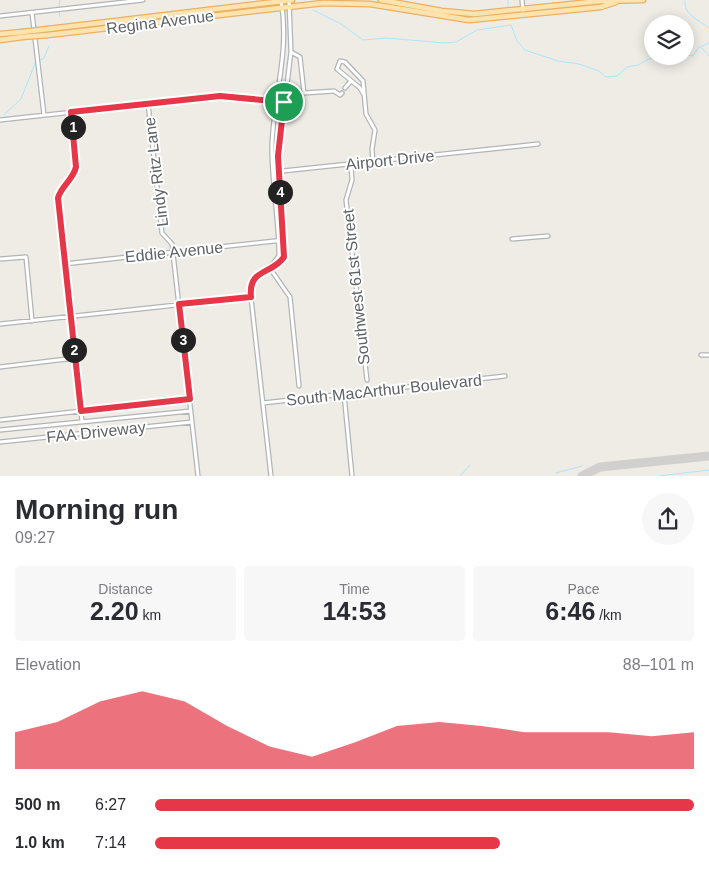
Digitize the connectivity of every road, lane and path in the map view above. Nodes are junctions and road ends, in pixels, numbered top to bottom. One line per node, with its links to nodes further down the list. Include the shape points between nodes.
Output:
1 (143, 0): 10 (street)
2 (290, 0): 6 (main road, Regina Avenue); 8 (street)
3 (381, 0): 11 (main road, Regina Avenue, via 457,14)
4 (522, 0): 11 (street)
5 (643, 0): 7 (main road, Regina Avenue)
6 (281, 1): 9 (street); 14 (main road, Regina Avenue, bridge)
7 (616, 1): 11 (main road, Regina Avenue)
8 (289, 7): 9 (main road, Regina Avenue); 11 (main road, Regina Avenue, via 348,2 458,19); 18 (street)
9 (282, 8): 14 (main road, Regina Avenue, bridge, via 48,34); 16 (street)
10 (32, 12): 12 (street); 29 (street)
11 (523, 13)
12 (0, 16)
13 (0, 34): 14 (main road, Regina Avenue)
14 (22, 34): 15 (main road, Regina Avenue)
15 (0, 40)
16 (285, 40): 17 (street); 25 (street)
17 (280, 50)
18 (290, 52): 23 (street, via 300,57 304,93 334,90); 26 (street)
19 (349, 69): 20 (street); 20 (street, via 345,62 340,61 336,67); 24 (street, via 362,80)
20 (342, 73): 21 (street)
21 (351, 81): 22 (street); 24 (street)
22 (345, 88)
23 (341, 94)
24 (364, 95): 32 (street, via 366,114 375,130)
25 (277, 101): 26 (street); 27 (street, via 220,96); 35 (street, via 272,145)
26 (284, 102): 34 (street, via 278,140)
27 (148, 103): 28 (street); 40 (street, Lindy Ritz Lane, via 162,233 172,244)
28 (71, 112): 29 (street); 42 (street, via 76,167 58,198)
29 (44, 115): 30 (street)
30 (0, 120)
31 (538, 144): 32 (street, Airport Drive)
32 (373, 162): 33 (street, Airport Drive)
33 (351, 165): 34 (street, Airport Drive); 54 (street, Southwest 61st Street, via 352,180 346,200)
34 (279, 171): 35 (street, Airport Drive); 39 (street)
35 (273, 172): 38 (street)
36 (548, 236): 37 (street)
37 (512, 239)
38 (278, 240): 39 (street, Eddie Avenue); 40 (street, Eddie Avenue); 43 (street, via 279,255)
39 (284, 240): 43 (street, via 284,257)
40 (173, 252): 42 (street, Eddie Avenue); 45 (street, Lindy Ritz Lane)
41 (0, 260): 47 (street, via 26,257)
42 (64, 264): 46 (street)
43 (269, 267): 44 (street, via 253,281); 55 (street, via 290,297)
44 (251, 297): 45 (street); 58 (street)
45 (179, 304): 46 (street); 57 (street, Lindy Ritz Lane)
46 (70, 316): 47 (street); 51 (street)
47 (32, 320): 48 (street)
48 (0, 324)
49 (709, 355): 50 (street)
50 (701, 356)
51 (75, 358): 52 (street); 59 (street)
52 (0, 367)
53 (505, 376): 56 (street, South MacArthur Boulevard)
54 (367, 380)
55 (299, 386)
56 (344, 394): 58 (street, South MacArthur Boulevard); 68 (street)
57 (190, 399): 59 (street); 60 (street, Lindy Ritz Lane)
58 (263, 403): 67 (street)
59 (81, 411): 61 (street); 62 (street)
60 (191, 411): 62 (street); 63 (street, Lindy Ritz Lane)
61 (0, 420)
62 (82, 422): 64 (street)
63 (192, 422): 65 (street, FAA Driveway); 66 (street, Lindy Ritz Lane)
64 (0, 430)
65 (0, 442)
66 (198, 476)
67 (271, 476)
68 (352, 476)

